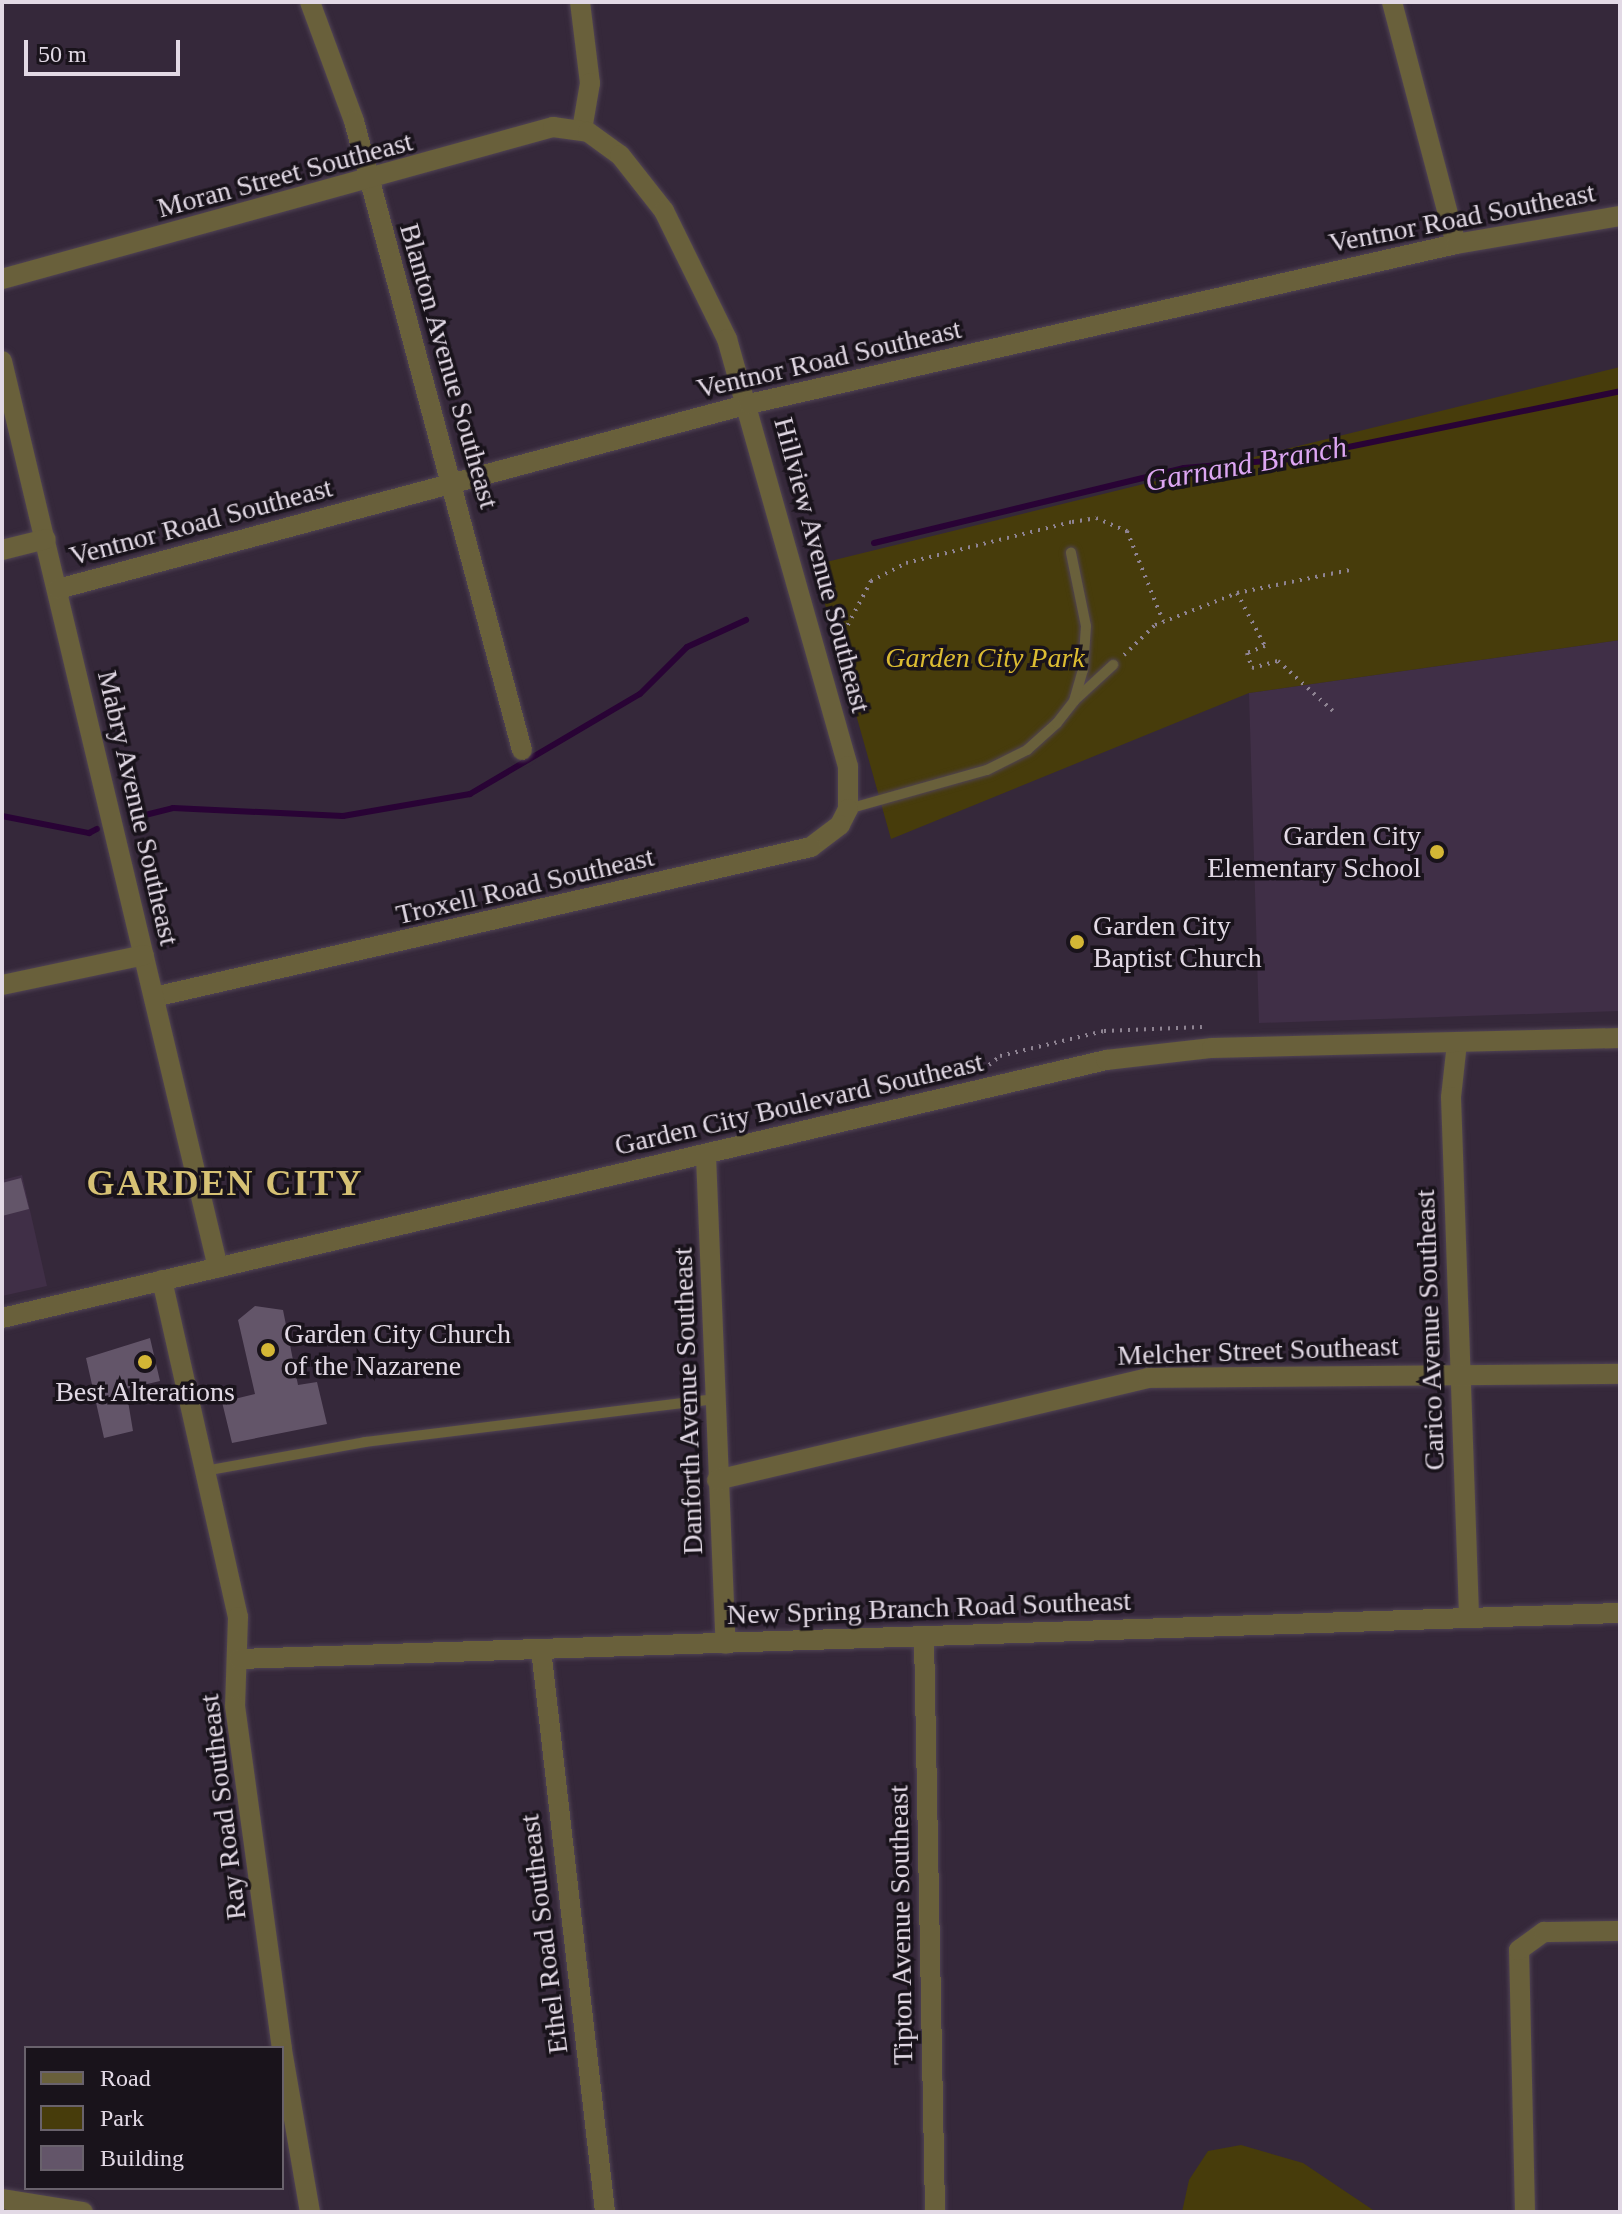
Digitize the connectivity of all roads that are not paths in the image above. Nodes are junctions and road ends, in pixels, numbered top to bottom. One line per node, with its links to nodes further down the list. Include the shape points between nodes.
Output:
1 (310, 2): 5 (street, Blanton Avenue Southeast, via 345,91)
2 (580, 2): 4 (street, via 590,83)
3 (1392, 2): 7 (street)
4 (582, 130): 5 (street, Moran Street Southeast, via 553,127); 10 (street, Hillview Avenue Southeast, via 620,155 671,222 707,291)
5 (367, 184): 8 (street, Moran Street Southeast); 11 (street, Blanton Avenue Southeast)
6 (1620, 216): 7 (street, Ventnor Road Southeast)
7 (1456, 244): 10 (street, Ventnor Road Southeast)
8 (2, 279)
9 (2, 361): 12 (street, Mabry Avenue Southeast)
10 (749, 404): 11 (street, Ventnor Road Southeast); 19 (street, Hillview Avenue Southeast, via 848,766)
11 (455, 483): 15 (street, Ventnor Road Southeast); 18 (street, Blanton Avenue Southeast)
12 (46, 539): 13 (street, Ventnor Road Southeast); 15 (street, Mabry Avenue Southeast)
13 (2, 550)
14 (1071, 553): 17 (lane, via 1086,626)
15 (58, 589): 20 (street, Mabry Avenue Southeast)
16 (1113, 665): 17 (lane)
17 (1074, 701): 19 (lane, via 1027,750 987,770)
18 (522, 750)
19 (848, 809): 22 (street, Troxell Road Southeast, via 834,831 811,847)
20 (144, 955): 21 (street); 22 (street, Mabry Avenue Southeast)
21 (2, 985)
22 (154, 997): 26 (street, Mabry Avenue Southeast)
23 (1620, 1038): 24 (street, Garden City Boulevard Southeast)
24 (1457, 1043): 25 (street, Garden City Boulevard Southeast, via 1167,1051); 29 (street, Carico Avenue Southeast, via 1451,1097)
25 (706, 1156): 26 (street, Garden City Boulevard Southeast); 31 (street, Danforth Avenue Southeast)
26 (218, 1268): 27 (street, Garden City Boulevard Southeast)
27 (162, 1280): 28 (street, Garden City Boulevard Southeast); 32 (street, Ray Road Southeast)
28 (2, 1318)
29 (1458, 1373): 30 (street, Melcher Street Southeast); 33 (street, Melcher Street Southeast, via 1105,1383); 35 (street, Carico Avenue Southeast)
30 (1620, 1374)
31 (716, 1399): 32 (lane, via 365,1442); 33 (street, Danforth Avenue Southeast)
32 (210, 1470): 39 (street, Ray Road Southeast, via 238,1617)
33 (717, 1480): 37 (street, Danforth Avenue Southeast)
34 (1620, 1613): 35 (street, New Spring Branch Road Southeast)
35 (1469, 1616): 36 (street, New Spring Branch Road Southeast)
36 (924, 1637): 37 (street, New Spring Branch Road Southeast); 47 (street, Tipton Avenue Southeast)
37 (726, 1644): 38 (street, New Spring Branch Road Southeast)
38 (541, 1649): 39 (street, New Spring Branch Road Southeast); 46 (street, Ethel Road Southeast)
39 (239, 1659): 41 (street, Ray Road Southeast, via 235,1706)
40 (1620, 1931): 48 (street, via 1544,1932 1519,1950)
41 (282, 2046)
42 (284, 2061): 45 (street, Ray Road Southeast)
43 (2, 2199): 44 (street)
44 (83, 2212)
45 (310, 2212)
46 (605, 2212)
47 (935, 2212)
48 (1525, 2212)

